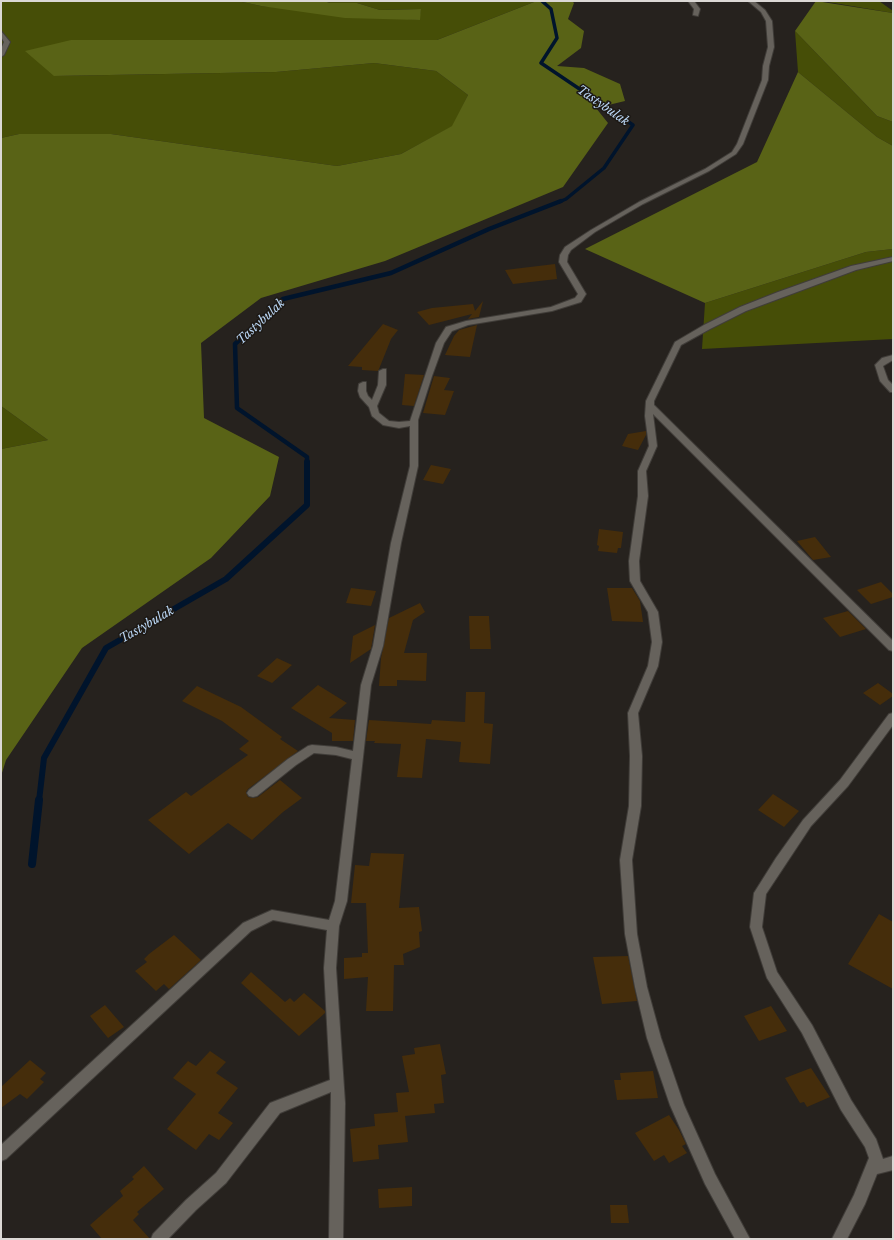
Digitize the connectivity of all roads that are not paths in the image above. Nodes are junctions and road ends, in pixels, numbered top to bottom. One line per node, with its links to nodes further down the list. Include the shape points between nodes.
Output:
1 (692, 1): 3 (street)
2 (751, 1): 13 (street, via 763,11 769,21 771,47 765,80 740,144 734,153 707,170 641,203 568,249 563,262 582,294 578,300 552,309 466,323 449,329 440,343)
3 (696, 15)
4 (1, 33): 5 (street, via 7,42)
5 (1, 55)
6 (893, 259): 12 (street, via 854,268 743,309 678,344)
7 (893, 357): 10 (street, via 879,365 884,381)
8 (383, 371): 11 (street, via 382,385)
9 (363, 384): 11 (street, via 364,397)
10 (893, 390)
11 (373, 406): 13 (street, via 375,414 386,423)
12 (650, 406): 14 (street); 25 (street, via 652,446 642,471 643,496 634,560 635,581 654,612 657,642 653,666 633,713 636,756 635,806 626,860 631,934 654,1038 677,1105 710,1179)
13 (414, 423): 16 (street, via 414,466 396,543 378,646 366,685)
14 (893, 647)
15 (893, 718): 22 (street, via 780,861 760,893 756,927 772,974 807,1029 846,1104 871,1144 876,1158)
16 (358, 756): 17 (street, via 312,749); 18 (street, via 341,901)
17 (253, 793)
18 (333, 926): 19 (street, via 330,968); 20 (street, via 272,915 247,927)
19 (337, 1083): 23 (street, via 275,1108 221,1178); 24 (street)
20 (1, 1154)
21 (893, 1163): 22 (street)
22 (873, 1168): 26 (street)
23 (158, 1239)
24 (336, 1239)
25 (743, 1239)
26 (839, 1239)

